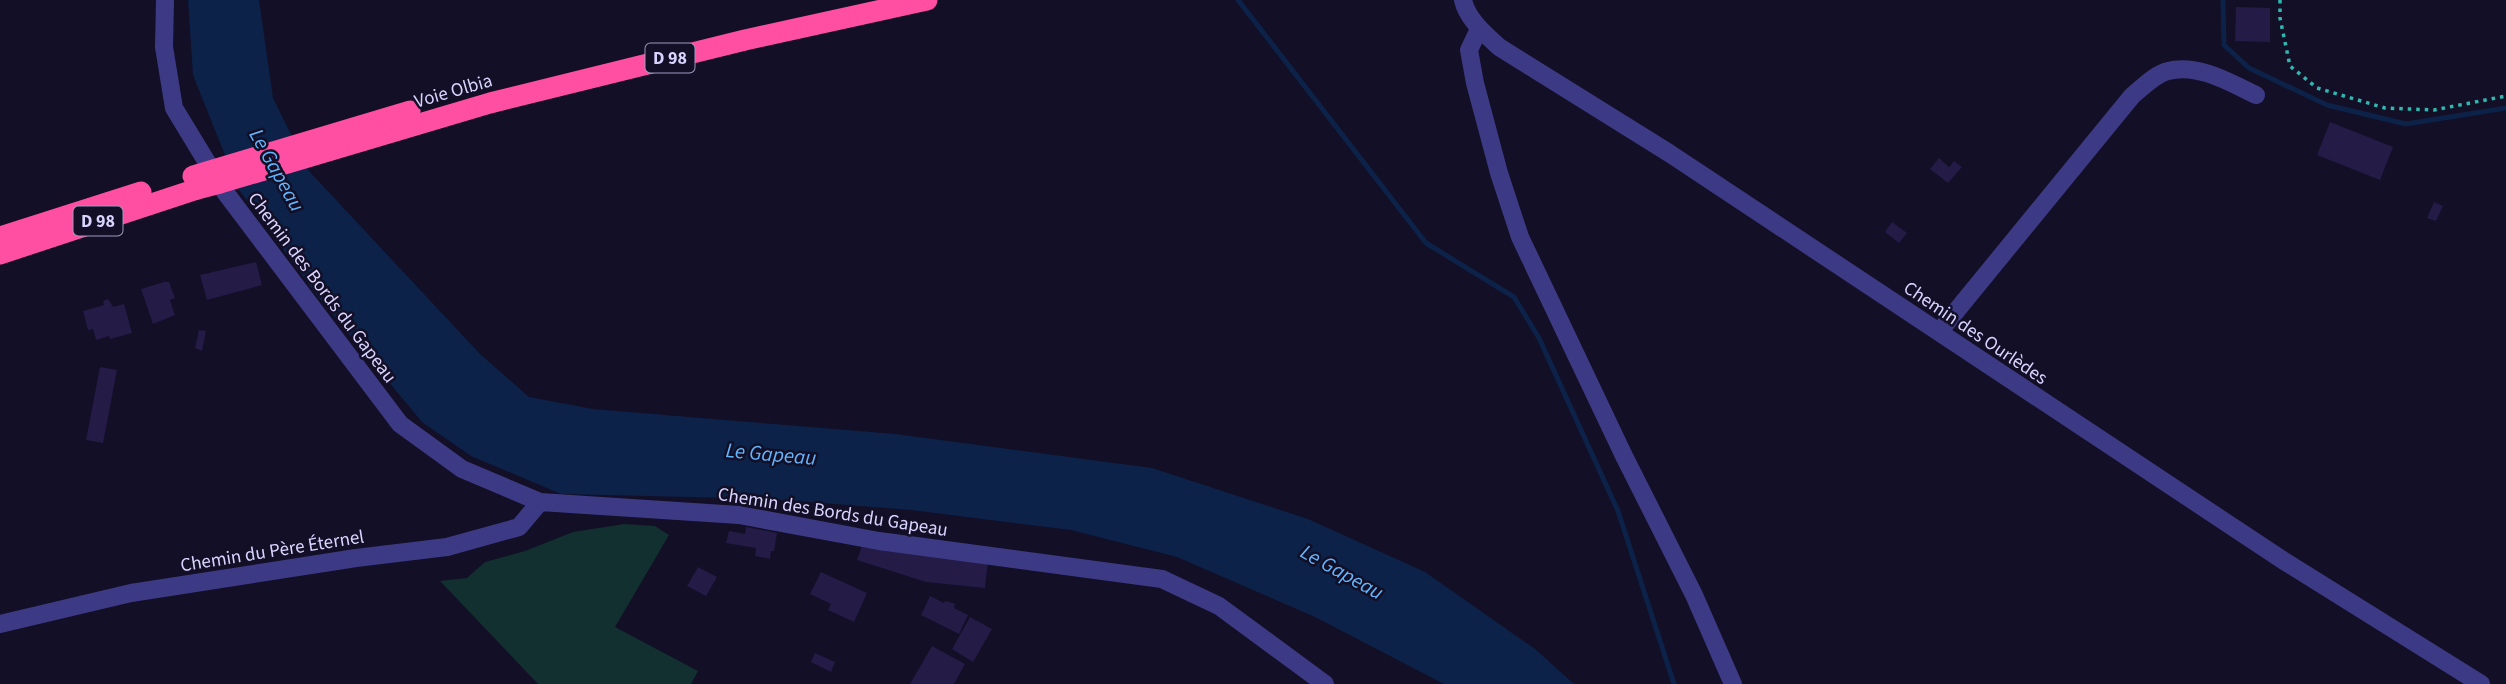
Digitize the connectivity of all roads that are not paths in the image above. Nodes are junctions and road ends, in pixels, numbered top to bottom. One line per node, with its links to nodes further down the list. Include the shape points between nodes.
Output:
1 (166, 0): 12 (street, Chemin des Bords du Gapeau, via 164,47 174,108 225,192 400,425 462,469)
2 (857, 0): 7 (highway, Voie Olbia / D 98, via 534,78)
3 (927, 0): 7 (highway, Voie Olbia / D 98)
4 (1463, 0): 5 (street, Chemin des Ourlèdes)
5 (1479, 29): 11 (street, Chemin des Ourlèdes, via 1499,47); 15 (street, via 1469,50 1475,83 1520,237)
6 (2256, 94): 11 (street, via 2194,70 2168,71 2148,83 2132,96)
7 (413, 118): 8 (highway, Voie Olbia / D 98, bridge)
8 (195, 183): 9 (highway, Voie Olbia / D 98); 10 (highway, Voie Olbia / D 98)
9 (0, 237)
10 (0, 254)
11 (1939, 332): 16 (street, Chemin des Ourlèdes, via 2284,561)
12 (540, 502): 13 (street, Chemin du Père Éternel, via 519,527 447,547 131,593); 14 (street, Chemin des Bords du Gapeau, via 739,515 879,541 1162,579 1219,606)
13 (0, 624)
14 (1325, 684)
15 (1733, 684)
16 (2481, 684)

